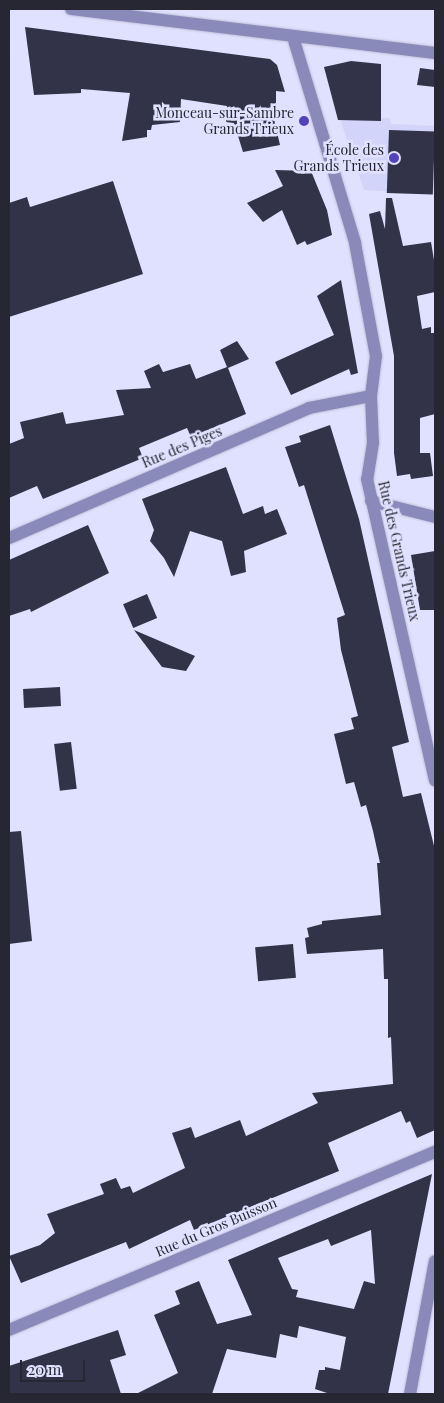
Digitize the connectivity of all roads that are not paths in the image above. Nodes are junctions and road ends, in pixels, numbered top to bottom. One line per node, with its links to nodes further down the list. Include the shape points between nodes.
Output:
1 (71, 9): 2 (street)
2 (293, 37): 3 (street); 4 (street, Rue des Grands Trieux, via 355,243 376,356)
3 (435, 53)
4 (371, 396): 5 (street, Rue des Grands Trieux, via 373,443 367,479); 7 (street, Rue des Piges, via 308,408)
5 (371, 501): 6 (street); 8 (street, Rue des Grands Trieux)
6 (435, 517)
7 (9, 538)
8 (435, 780)
9 (435, 1152): 11 (street, Rue du Gros Buisson)
10 (435, 1261): 12 (street)
11 (9, 1330)
12 (410, 1394)

